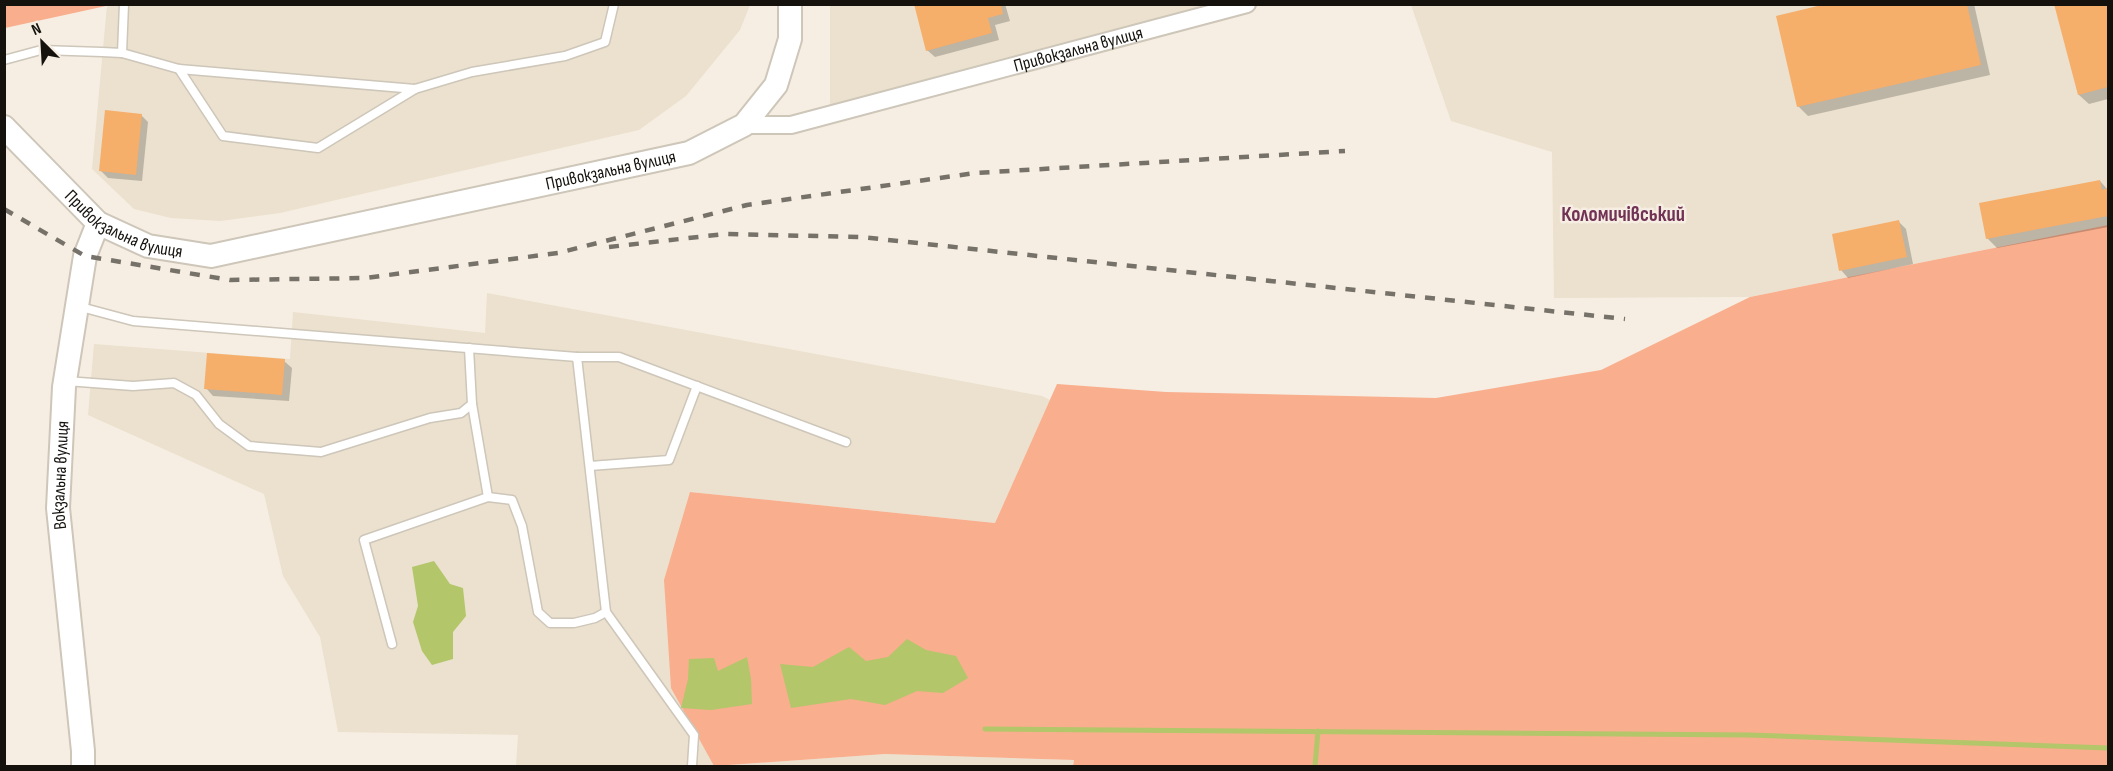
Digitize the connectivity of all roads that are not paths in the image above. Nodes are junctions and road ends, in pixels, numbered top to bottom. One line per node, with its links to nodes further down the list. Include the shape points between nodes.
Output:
1 (124, 4): 5 (lane)
2 (614, 4): 8 (lane, via 605,42 565,56 472,72)
3 (790, 4): 9 (main road, via 790,39 776,85)
4 (1247, 4): 9 (street, Привокзальна вулиця, via 791,125)
5 (122, 53): 6 (lane, via 41,50); 7 (lane)
6 (4, 60)
7 (179, 69): 8 (lane); 8 (lane, via 222,136 318,148)
8 (415, 89)
9 (744, 125): 11 (main road, Привокзальна вулиця, via 689,153 211,256 148,246)
10 (4, 127): 11 (main road, Привокзальна вулиця)
11 (98, 222): 12 (main road, Вокзальна вулиця, via 85,256)
12 (77, 306): 13 (lane, via 133,321); 15 (main road, Вокзальна вулиця)
13 (469, 348): 14 (lane); 17 (lane)
14 (577, 357): 16 (lane, via 619,357); 19 (lane)
15 (65, 381): 17 (lane, via 132,386 174,383 196,395 219,424 249,446 321,452 430,418 461,413); 23 (main road, Вокзальна вулиця, via 58,508)
16 (696, 386): 18 (lane); 19 (lane, via 669,460)
17 (472, 404): 20 (lane)
18 (846, 442)
19 (590, 466): 21 (lane)
20 (488, 497): 21 (lane, via 512,500 522,526 538,612 550,622 574,623); 22 (lane, via 364,540)
21 (606, 612): 24 (lane, via 694,735)
22 (392, 644)
23 (82, 766)
24 (692, 766)

